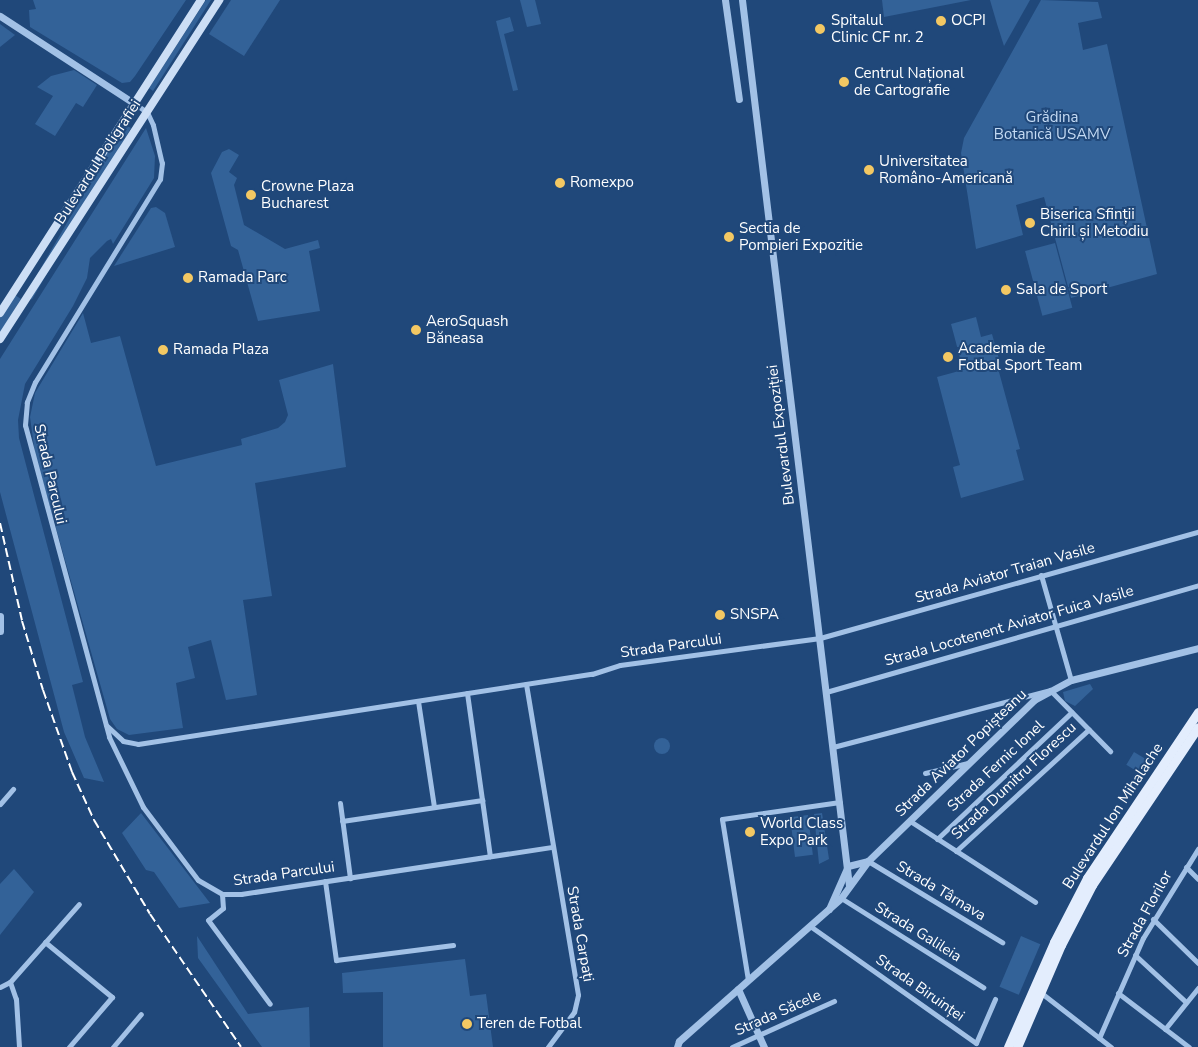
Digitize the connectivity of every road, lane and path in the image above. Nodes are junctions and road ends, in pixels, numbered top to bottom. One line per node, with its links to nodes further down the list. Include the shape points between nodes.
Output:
1 (202, 0): 7 (main road, Bulevardul Poligrafiei)
2 (219, 0): 8 (main road, Bulevardul Poligrafiei)
3 (726, 0): 6 (street)
4 (742, 0): 17 (street, Bulevardul Expoziției)
5 (0, 16): 7 (street)
6 (738, 99)
7 (135, 104): 8 (street); 9 (main road, Bulevardul Poligrafiei)
8 (147, 112): 10 (main road, Bulevardul Poligrafiei); 27 (street, Strada Parcului, via 161,157 158,184 35,382 25,414 32,460)
9 (0, 313)
10 (0, 339)
11 (1198, 532): 12 (street, Strada Aviator Traian Vasile)
12 (1041, 576): 15 (street); 17 (street, Strada Aviator Traian Vasile)
13 (1198, 585): 15 (street, Strada Locotenent Aviator Fuica Vasile)
14 (0, 616): 16 (street)
15 (1056, 624): 19 (street); 22 (street, Strada Locotenent Aviator Fuica Vasile)
16 (0, 631)
17 (820, 638): 20 (street, Strada Parcului, via 620,665 596,673); 22 (street, Bulevardul Expoziției)
18 (1198, 648): 19 (street, Strada Aviator Popișteanu)
19 (1071, 680): 21 (street, Strada Aviator Popișteanu)
20 (526, 684): 23 (street, Strada Parcului); 43 (street)
21 (1050, 690): 25 (street); 30 (street); 32 (street, Strada Aviator Popișteanu, via 1025,708)
22 (826, 692): 30 (street, Bulevardul Expoziției)
23 (467, 693): 24 (street, Strada Parcului); 35 (street)
24 (418, 701): 27 (street, Strada Parcului, via 138,744 123,741); 39 (street)
25 (1072, 712): 28 (street); 42 (street, Strada Fernic Ionel)
26 (1198, 712): 29 (main road, Bulevardul Ion Mihalache)
27 (105, 724): 55 (street, Strada Parcului, via 115,754 143,807 198,880)
28 (1089, 729): 31 (street); 45 (street, Strada Dumitru Florescu)
29 (1195, 729): 73 (main road, Bulevardul Ion Mihalache, via 1097,862)
30 (833, 747): 36 (street, Bulevardul Expoziției)
31 (1110, 751)
32 (968, 763): 33 (street); 41 (street, Strada Aviator Popișteanu)
33 (924, 773)
34 (13, 789): 37 (street)
35 (482, 800): 39 (street); 46 (street)
36 (840, 802): 48 (street, Bulevardul Expoziției); 67 (street, via 722,819)
37 (0, 804)
38 (340, 804): 40 (street, Strada Parcului)
39 (434, 807): 40 (street)
40 (342, 821): 51 (street, Strada Parcului)
41 (910, 821): 42 (street); 47 (street, Strada Aviator Popișteanu)
42 (937, 838): 45 (street)
43 (552, 847): 46 (street, Strada Parcului); 87 (street, Strada Carpați, via 578,995 574,1012)
44 (1198, 849): 49 (street, Strada Florilor)
45 (956, 851): 57 (street)
46 (490, 856): 51 (street, Strada Parcului)
47 (868, 861): 48 (street, Strada Aviator Popișteanu); 50 (street, Strada Aviator Popișteanu); 63 (street, Strada Târnava)
48 (848, 866): 50 (street, via 854,872); 54 (street, Bulevardul Expoziției); 59 (street, Strada Aviator Popișteanu)
49 (1186, 867): 52 (street); 60 (street, Strada Florilor)
50 (861, 871): 54 (street, Strada Aviator Popișteanu)
51 (350, 878): 53 (street, Strada Parcului)
52 (1198, 879)
53 (325, 881): 55 (street, Strada Parcului); 64 (street, via 336,960)
54 (850, 886): 56 (street, Strada Aviator Popișteanu)
55 (222, 894): 78 (street, via 223,908 208,920)
56 (841, 898): 59 (street, Strada Aviator Popișteanu); 70 (street, Strada Galileia)
57 (1035, 902)
58 (79, 904): 62 (street)
59 (828, 910): 61 (street, Strada Aviator Popișteanu)
60 (1153, 920): 65 (street, Strada Florilor); 66 (street)
61 (810, 926): 67 (street, Strada Aviator Popișteanu); 75 (street, Strada Biruinței, via 976,1043)
62 (45, 942): 68 (street); 85 (street, via 112,997)
63 (1002, 942)
64 (453, 945)
65 (1135, 955): 74 (street, Strada Florilor); 77 (street)
66 (1198, 963)
67 (748, 980): 72 (street, Strada Aviator Popișteanu)
68 (10, 982): 69 (street); 84 (street, via 16,999)
69 (0, 987)
70 (983, 987)
71 (1198, 988): 77 (street)
72 (738, 989): 81 (street); 83 (street, Strada Aviator Popișteanu)
73 (1037, 990): 82 (street); 90 (main road, Bulevardul Ion Mihalache); 91 (main road, Bulevardul Ion Mihalache)
74 (1118, 993): 80 (street); 82 (street, Strada Florilor)
75 (994, 1000)
76 (834, 1001): 81 (street, Strada Săcele)
77 (1186, 1002): 80 (street)
78 (270, 1004)
79 (141, 1014): 86 (street)
80 (1165, 1029): 93 (street)
81 (759, 1035): 88 (street, Strada Săcele); 89 (street)
82 (1099, 1038): 92 (street)
83 (676, 1046)
84 (19, 1047)
85 (69, 1047)
86 (114, 1047)
87 (548, 1047)
88 (732, 1047)
89 (764, 1047)
90 (1008, 1047)
91 (1017, 1047)
92 (1111, 1047)
93 (1189, 1047)

